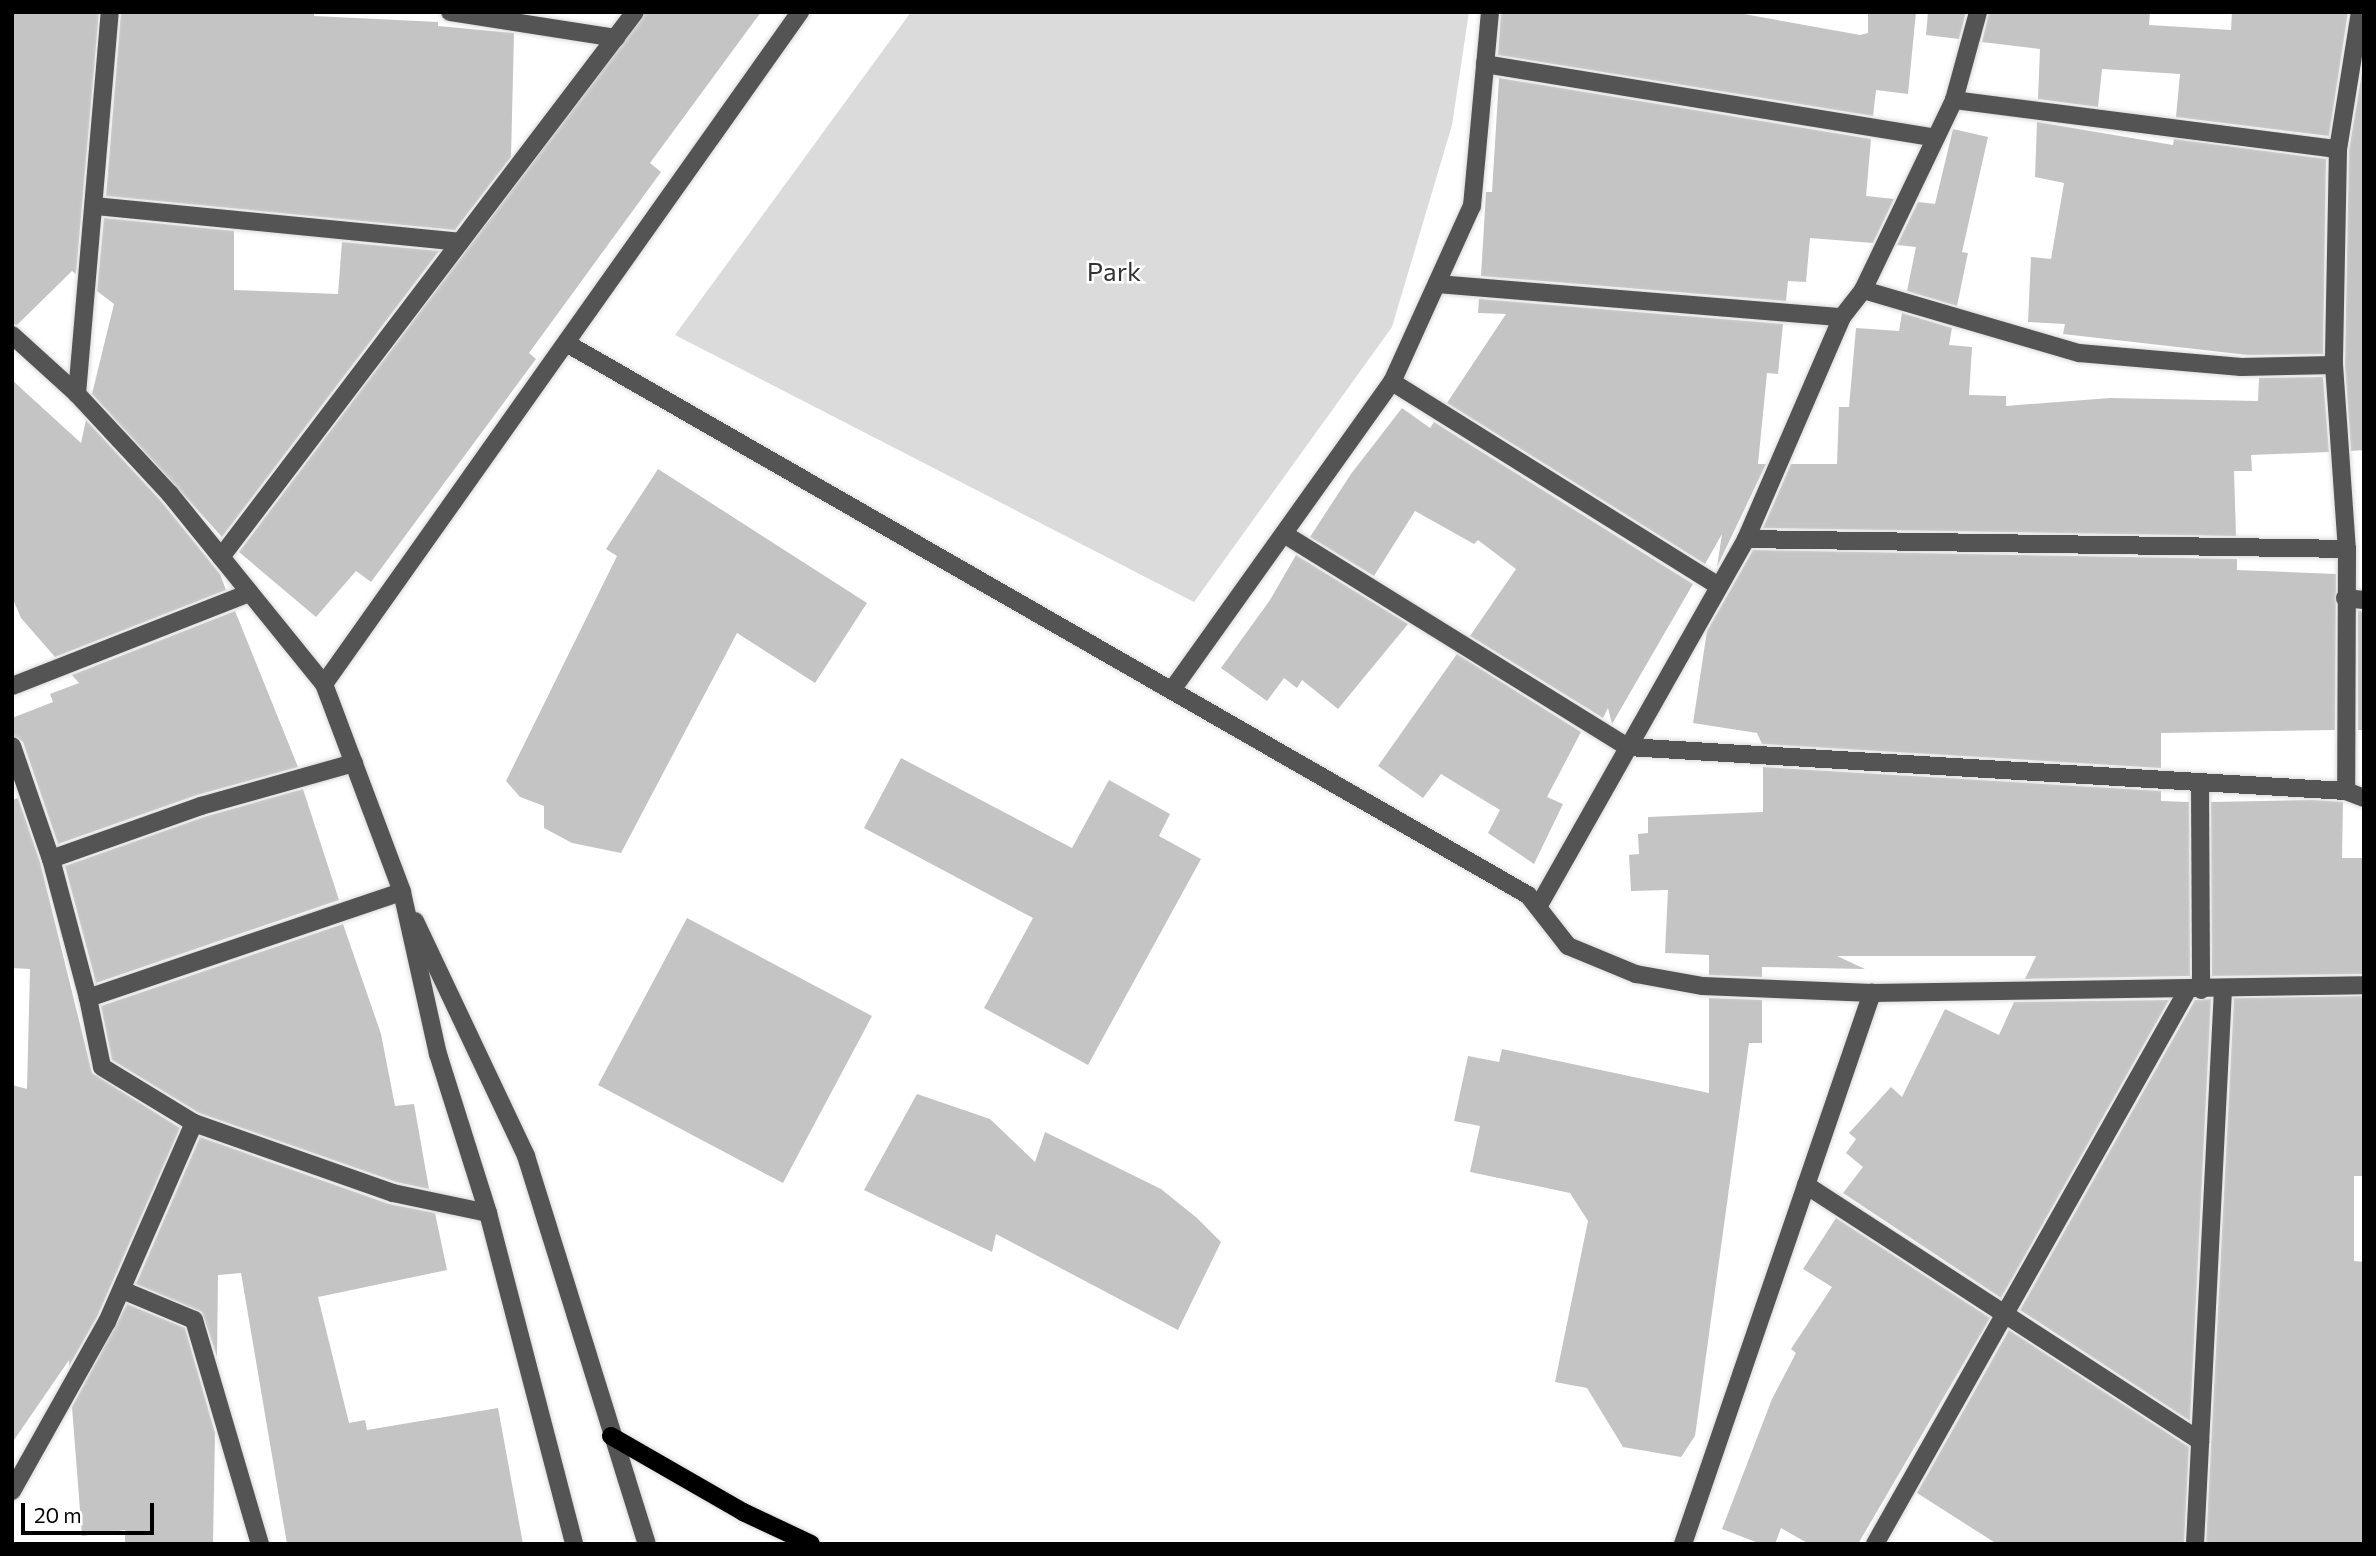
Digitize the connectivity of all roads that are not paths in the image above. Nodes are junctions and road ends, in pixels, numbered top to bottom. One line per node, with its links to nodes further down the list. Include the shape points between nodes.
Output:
1 (110, 12): 13 (street)
2 (450, 12): 8 (street)
3 (635, 12): 8 (street)
4 (800, 12): 19 (street)
5 (1490, 12): 9 (street)
6 (1978, 12): 10 (street)
7 (2360, 12): 12 (street)
8 (616, 38): 14 (street)
9 (1485, 64): 11 (street); 15 (street, via 1472,206)
10 (1954, 100): 11 (street); 12 (street)
11 (1935, 138): 16 (street)
12 (2338, 149): 20 (street)
13 (95, 206): 14 (street); 22 (street)
14 (460, 242): 26 (street)
15 (1437, 284): 17 (street); 21 (street)
16 (1863, 290): 17 (street); 20 (street, via 2079,353 2241,367)
17 (1842, 317): 24 (street)
18 (12, 335): 22 (street)
19 (566, 343): 31 (street); 33 (street)
20 (2334, 365): 25 (street)
21 (1392, 382): 23 (street); 27 (street)
22 (77, 394): 26 (street, via 170,494)
23 (1284, 534): 33 (street); 35 (street)
24 (1746, 539): 25 (street); 27 (street)
25 (2347, 549): 29 (street)
26 (221, 558): 28 (street)
27 (1717, 585): 35 (street)
28 (249, 593): 31 (street); 32 (street)
29 (2345, 598): 30 (street); 38 (street)
30 (2364, 600)
31 (324, 684): 36 (street)
32 (12, 686)
33 (1171, 690): 42 (street, via 1528,895)
34 (12, 746): 40 (street)
35 (1628, 747): 37 (street); 42 (street)
36 (354, 763): 40 (street, via 201,806); 41 (street)
37 (2200, 782): 38 (street); 45 (street)
38 (2346, 791): 39 (street)
39 (2364, 798)
40 (51, 859): 47 (street)
41 (402, 892): 47 (street); 50 (street, via 438,1054); 53 (street, via 526,1156)
42 (1538, 907): 46 (street, via 1568,946 1636,974 1703,986)
43 (2364, 985): 44 (street)
44 (2223, 989): 45 (street); 54 (street)
45 (2194, 991): 46 (street); 52 (street)
46 (1872, 993): 49 (street)
47 (88, 998): 48 (street, via 102,1067)
48 (194, 1123): 50 (street, via 394,1194); 51 (street)
49 (1806, 1185): 52 (street); 60 (street)
50 (488, 1213): 57 (street)
51 (122, 1290): 55 (street); 56 (street, via 194,1320)
52 (2004, 1316): 54 (street); 61 (street)
53 (611, 1436): 58 (street); 59 (main road, via 743,1512)
54 (2200, 1441): 62 (street)
55 (12, 1491)
56 (260, 1544)
57 (573, 1544)
58 (647, 1544)
59 (811, 1544)
60 (1682, 1544)
61 (1875, 1544)
62 (2194, 1544)

